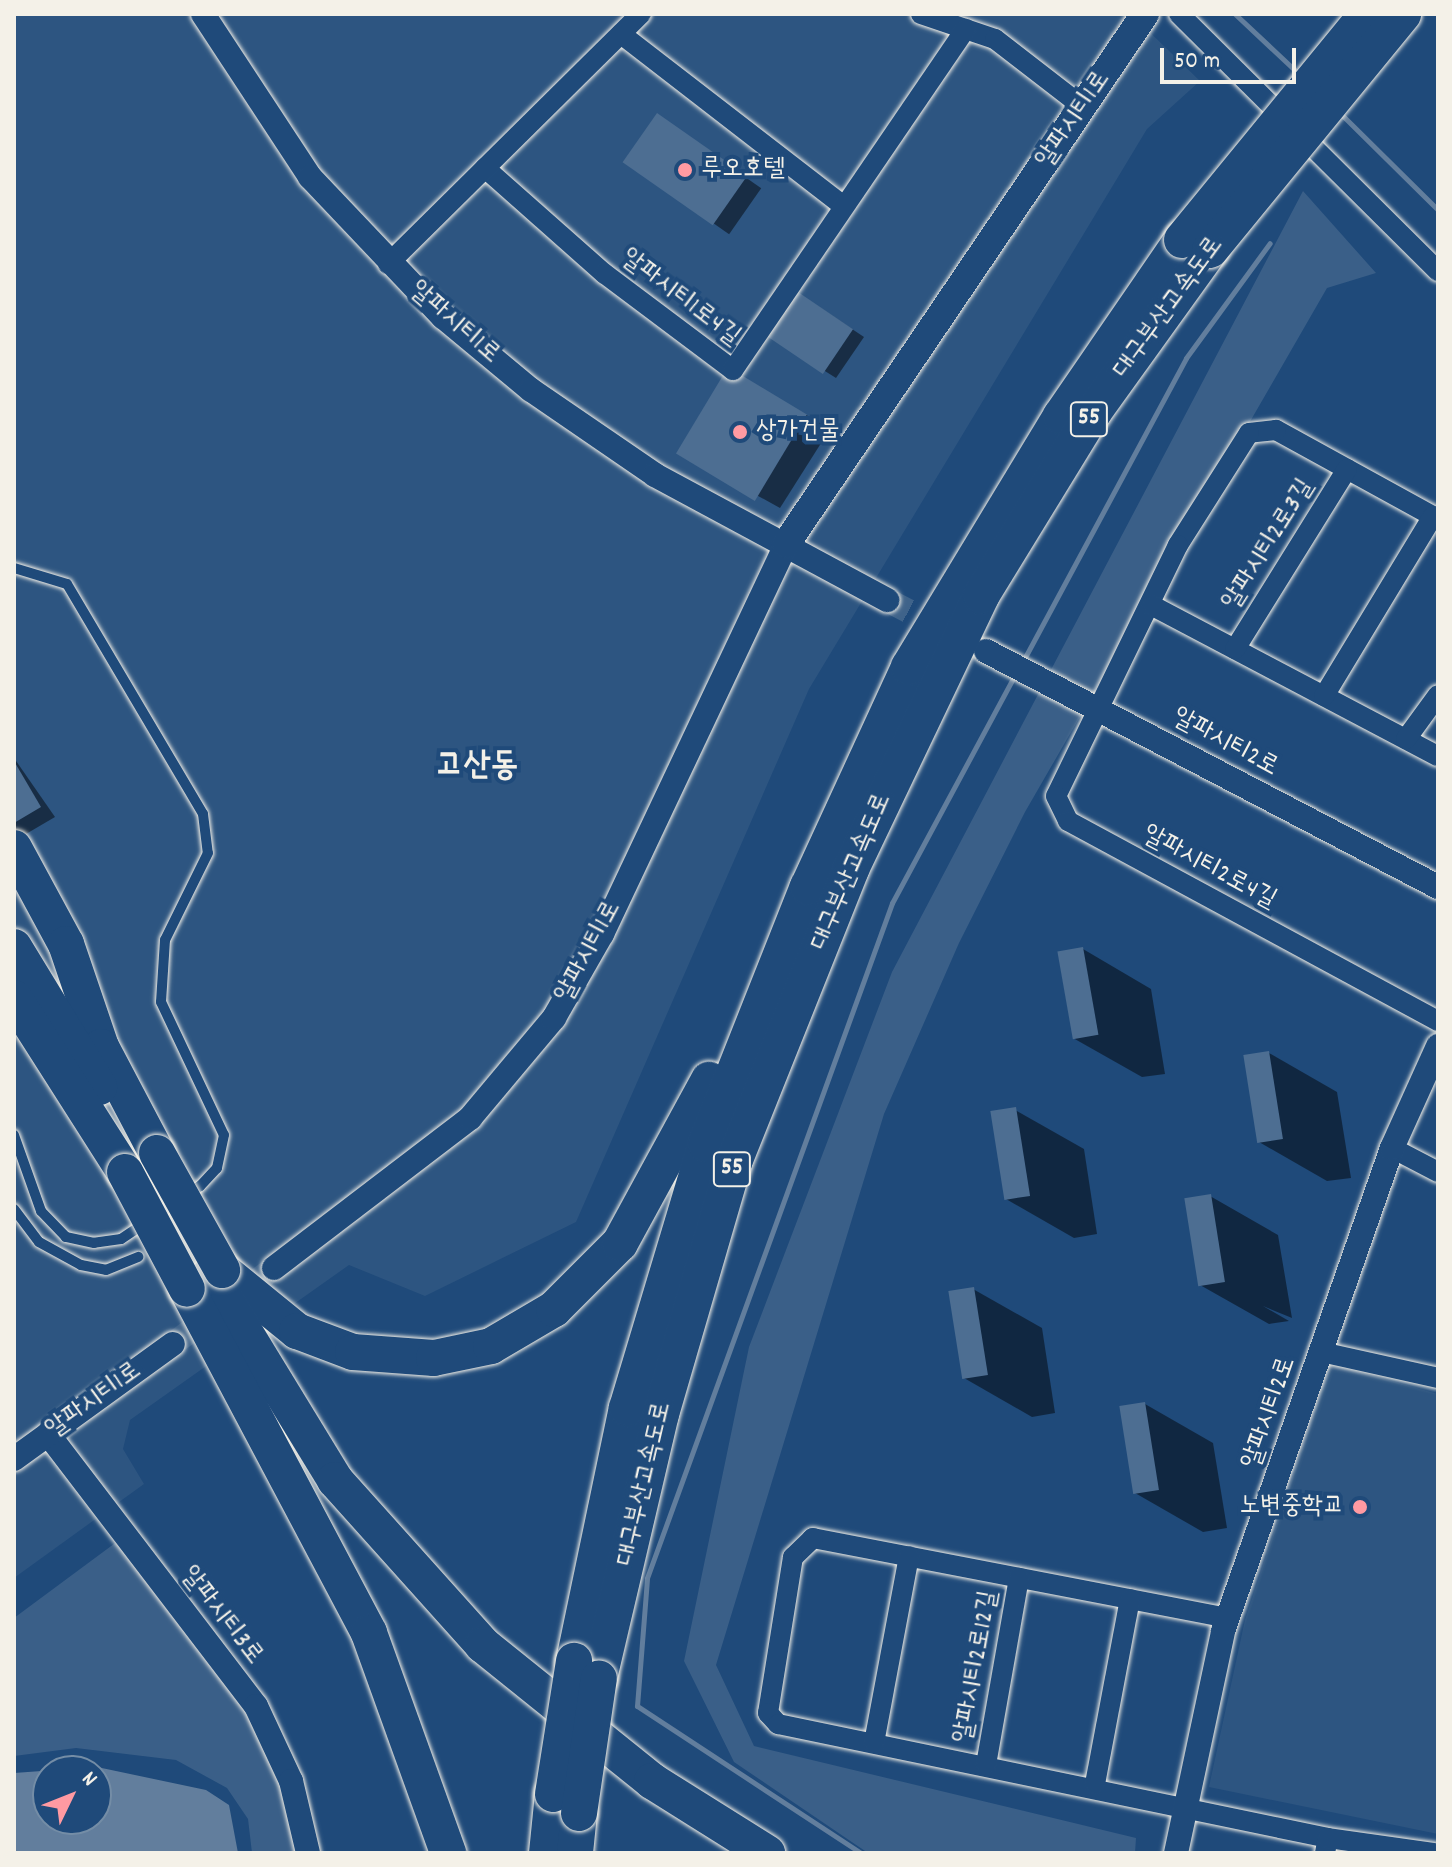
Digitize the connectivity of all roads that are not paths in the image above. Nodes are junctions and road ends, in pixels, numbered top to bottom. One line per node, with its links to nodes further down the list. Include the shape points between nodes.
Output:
1 (203, 14): 14 (street, 알파시티1로, via 310,177)
2 (641, 14): 9 (street)
3 (921, 14): 8 (street)
4 (1145, 14): 10 (main road, 알파시티1로)
5 (1179, 14): 15 (street)
6 (1367, 14): 13 (highway, 대구부산고속도로 / 55, bridge)
7 (1403, 14): 13 (highway, 대구부산고속도로 / 55, bridge)
8 (966, 29): 10 (street, via 995,39); 12 (street, 알파시티1로4길)
9 (621, 34): 11 (street); 12 (street)
10 (1083, 107): 18 (main road, 알파시티1로)
11 (485, 168): 12 (street, 알파시티1로4길, via 605,274 733,370); 14 (street)
12 (842, 205)
13 (1196, 245): 30 (highway, 대구부산고속도로 / 55, via 1061,416 916,655); 53 (highway, 대구부산고속도로 / 55, via 981,596 851,869 734,1162)
14 (388, 264): 18 (street, 알파시티1로, via 531,390 655,475)
15 (1438, 271)
16 (1347, 469): 17 (street, 알파시티2로3길); 21 (street, 알파시티2로3길, via 1276,430 1249,433 1178,545); 22 (street, 알파시티2로3길)
17 (1436, 518): 25 (street, 알파시티2로3길)
18 (786, 544): 20 (street); 42 (street, 알파시티1로, via 602,934 554,1018 470,1118)
19 (14, 568): 36 (lane, via 67,584 203,814 208,853 165,940 161,1002 224,1135 217,1168 200,1186 121,1239 94,1243 66,1237 41,1211)
20 (887, 600)
21 (1153, 606): 22 (street, 알파시티2로3길); 26 (street, 알파시티2로3길)
22 (1235, 649): 25 (street, 알파시티2로3길)
23 (986, 651): 26 (street, 알파시티2로)
24 (1438, 695): 27 (street)
25 (1324, 696): 27 (street, 알파시티2로3길)
26 (1097, 707): 31 (street, 알파시티2로); 34 (street, 알파시티2로4길, via 1056,796 1060,816)
27 (1406, 739): 28 (street, 알파시티2로3길)
28 (1438, 756)
29 (14, 848): 38 (highway, via 66,944)
30 (808, 887): 43 (highway, via 632,1226 578,1288 516,1336 434,1358 353,1352 297,1331); 53 (highway, 대구부산고속도로 / 55, via 706,1144 627,1408)
31 (1438, 887)
32 (14, 947): 38 (highway)
33 (14, 998): 38 (highway)
34 (1438, 1021)
35 (1438, 1046): 37 (street, 알파시티2로)
36 (14, 1135)
37 (1392, 1148): 39 (street); 45 (street, 알파시티2로)
38 (141, 1162): 43 (highway, bridge)
39 (1438, 1172)
40 (14, 1209): 41 (lane, via 39,1242 81,1265 106,1270)
41 (138, 1257)
42 (274, 1268)
43 (204, 1279): 61 (highway, via 369,1633); 64 (highway, via 323,1493 388,1573 516,1700 587,1756); 65 (highway, via 335,1480 483,1645 652,1781)
44 (173, 1344): 47 (street, 알파시티1로)
45 (1321, 1352): 46 (street); 52 (street, 알파시티2로)
46 (1438, 1378)
47 (48, 1434): 48 (street, 알파시티1로); 60 (street, 알파시티3로, via 256,1706 291,1781)
48 (14, 1459)
49 (909, 1556): 50 (street, 알파시티2로12길); 54 (street); 54 (street, 알파시티2로12길, via 813,1538 793,1557 768,1713 778,1724)
50 (1019, 1578): 51 (street, 알파시티2로12길); 55 (street, 알파시티2로12길)
51 (1130, 1599): 52 (street, 알파시티2로12길); 56 (street)
52 (1228, 1618): 58 (street, 알파시티2로)
53 (587, 1669): 57 (highway, 대구부산고속도로 / 55, bridge)
54 (874, 1743): 55 (street, 알파시티2로12길)
55 (986, 1765): 56 (street, 알파시티2로12길)
56 (1095, 1784): 58 (street, 알파시티2로12길)
57 (566, 1803): 62 (highway, 대구부산고속도로 / 55); 63 (highway, 대구부산고속도로 / 55)
58 (1183, 1808): 59 (street); 66 (street, 알파시티2로)
59 (1326, 1846): 67 (street)
60 (308, 1853)
61 (448, 1853)
62 (547, 1853)
63 (575, 1853)
64 (738, 1853)
65 (767, 1853)
66 (1176, 1853)
67 (1433, 1853)

